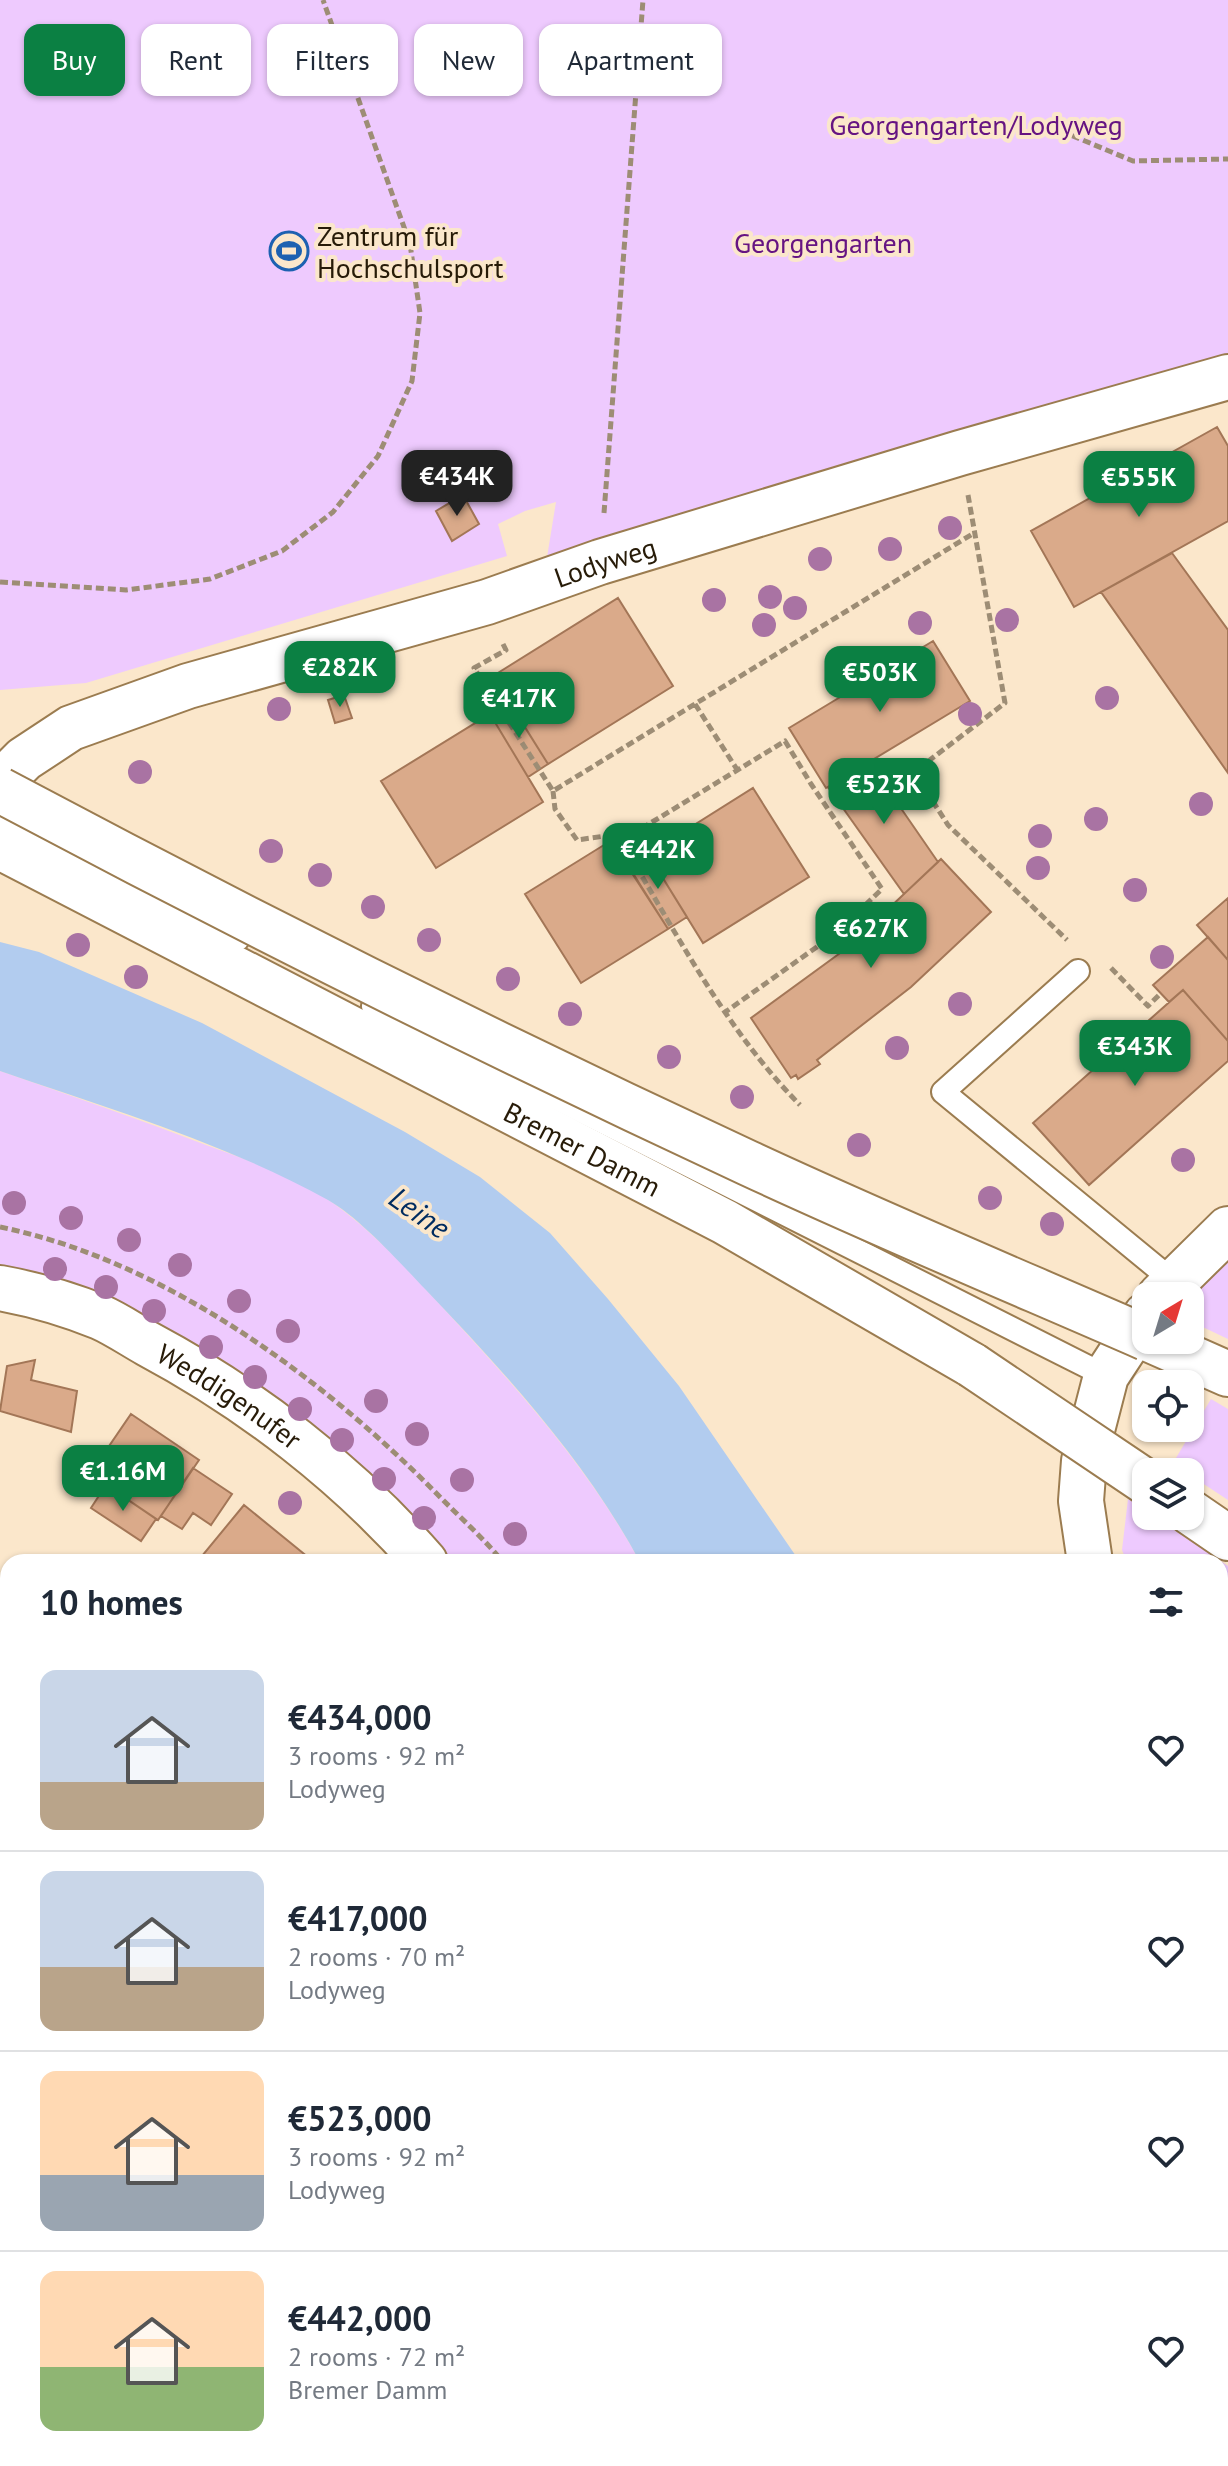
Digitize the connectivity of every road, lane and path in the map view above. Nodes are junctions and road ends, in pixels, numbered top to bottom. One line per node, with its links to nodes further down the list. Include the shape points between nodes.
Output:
1 (323, 0): 9 (path, via 410,244 420,313 412,381 378,456 333,512 282,551 210,579 126,590)
2 (643, 0): 8 (path)
3 (1061, 131): 4 (path, via 1133,161)
4 (1228, 159)
5 (1228, 377): 6 (main road, Lodyweg)
6 (960, 453): 7 (path); 8 (main road, Lodyweg)
7 (974, 533): 11 (path); 19 (path, via 1005,703 914,772 948,825)
8 (600, 562): 10 (main road, Lodyweg)
9 (0, 582)
10 (487, 602): 13 (main road, Lodyweg, via 188,686 71,728 24,759); 15 (path, via 506,650 474,668)
11 (695, 704): 12 (path); 15 (path)
12 (738, 771): 17 (path); 25 (path, via 785,741 882,889 835,934)
13 (0, 783)
14 (0, 790): 31 (main road, Bremer Damm, bridge, via 505,1048 751,1165)
15 (553, 791): 17 (path, via 555,809 577,840 612,835)
16 (0, 819): 20 (lane)
17 (621, 841): 25 (path)
18 (0, 847): 36 (main road, Bremer Damm, bridge, via 725,1222 972,1365)
19 (1067, 940)
20 (255, 947)
21 (1078, 971): 28 (lane, via 943,1092)
22 (1159, 995): 24 (path)
23 (355, 997): 35 (lane)
24 (1148, 1006)
25 (724, 1013): 26 (path)
26 (800, 1105)
27 (1228, 1229): 29 (main road)
28 (1158, 1282)
29 (1173, 1282)
30 (0, 1288): 39 (main road, Weddigenufer, via 100,1318 195,1369 353,1489)
31 (1132, 1332)
32 (1132, 1336): 35 (main road)
33 (1183, 1354): 34 (main road, Bremer Damm)
34 (1227, 1373)
35 (1106, 1376): 40 (main road, via 1084,1461 1081,1501)
36 (1132, 1473)
37 (1204, 1522): 38 (main road)
38 (1228, 1538)
39 (413, 1554)
40 (1089, 1554)

